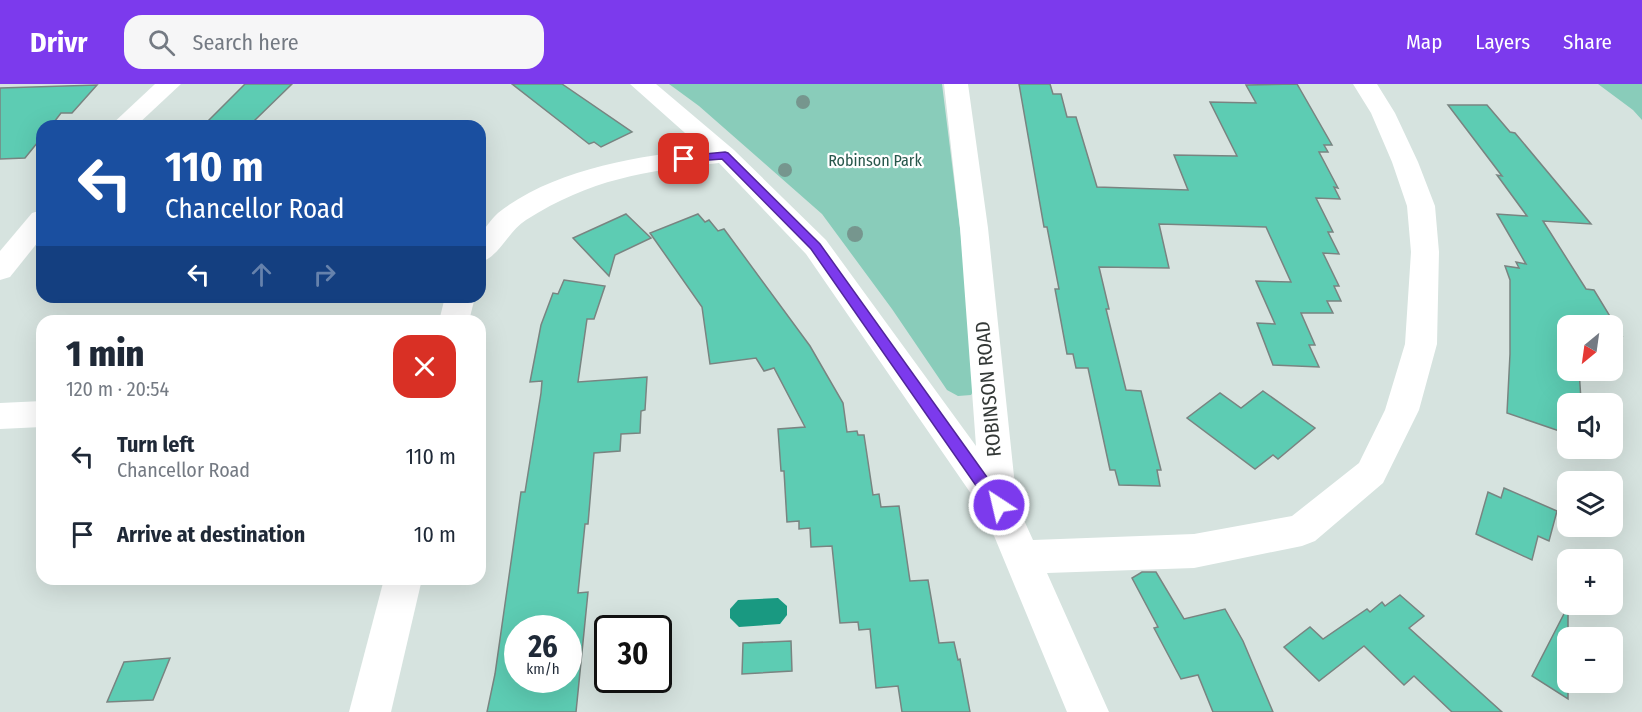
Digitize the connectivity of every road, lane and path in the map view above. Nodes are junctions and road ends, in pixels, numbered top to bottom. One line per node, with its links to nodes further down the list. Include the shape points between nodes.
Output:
1 (169, 84): 5 (street)
2 (642, 84): 6 (street)
3 (956, 84): 12 (street, ROBINSON ROAD, via 974,228)
4 (1365, 84): 13 (street, via 1383,113 1409,173 1420,206 1425,252 1421,344 1402,410 1371,473 1302,530 1194,551)
5 (129, 120)
6 (725, 155): 8 (street, via 663,160 592,177 546,196 507,220); 12 (street, via 816,247)
7 (36, 226): 9 (street)
8 (486, 246)
9 (0, 270)
10 (36, 414): 11 (street)
11 (0, 416)
12 (999, 505): 13 (street, ROBINSON ROAD)
13 (1022, 557): 16 (street, ROBINSON ROAD)
14 (402, 585): 15 (street)
15 (370, 712)
16 (1088, 712)

